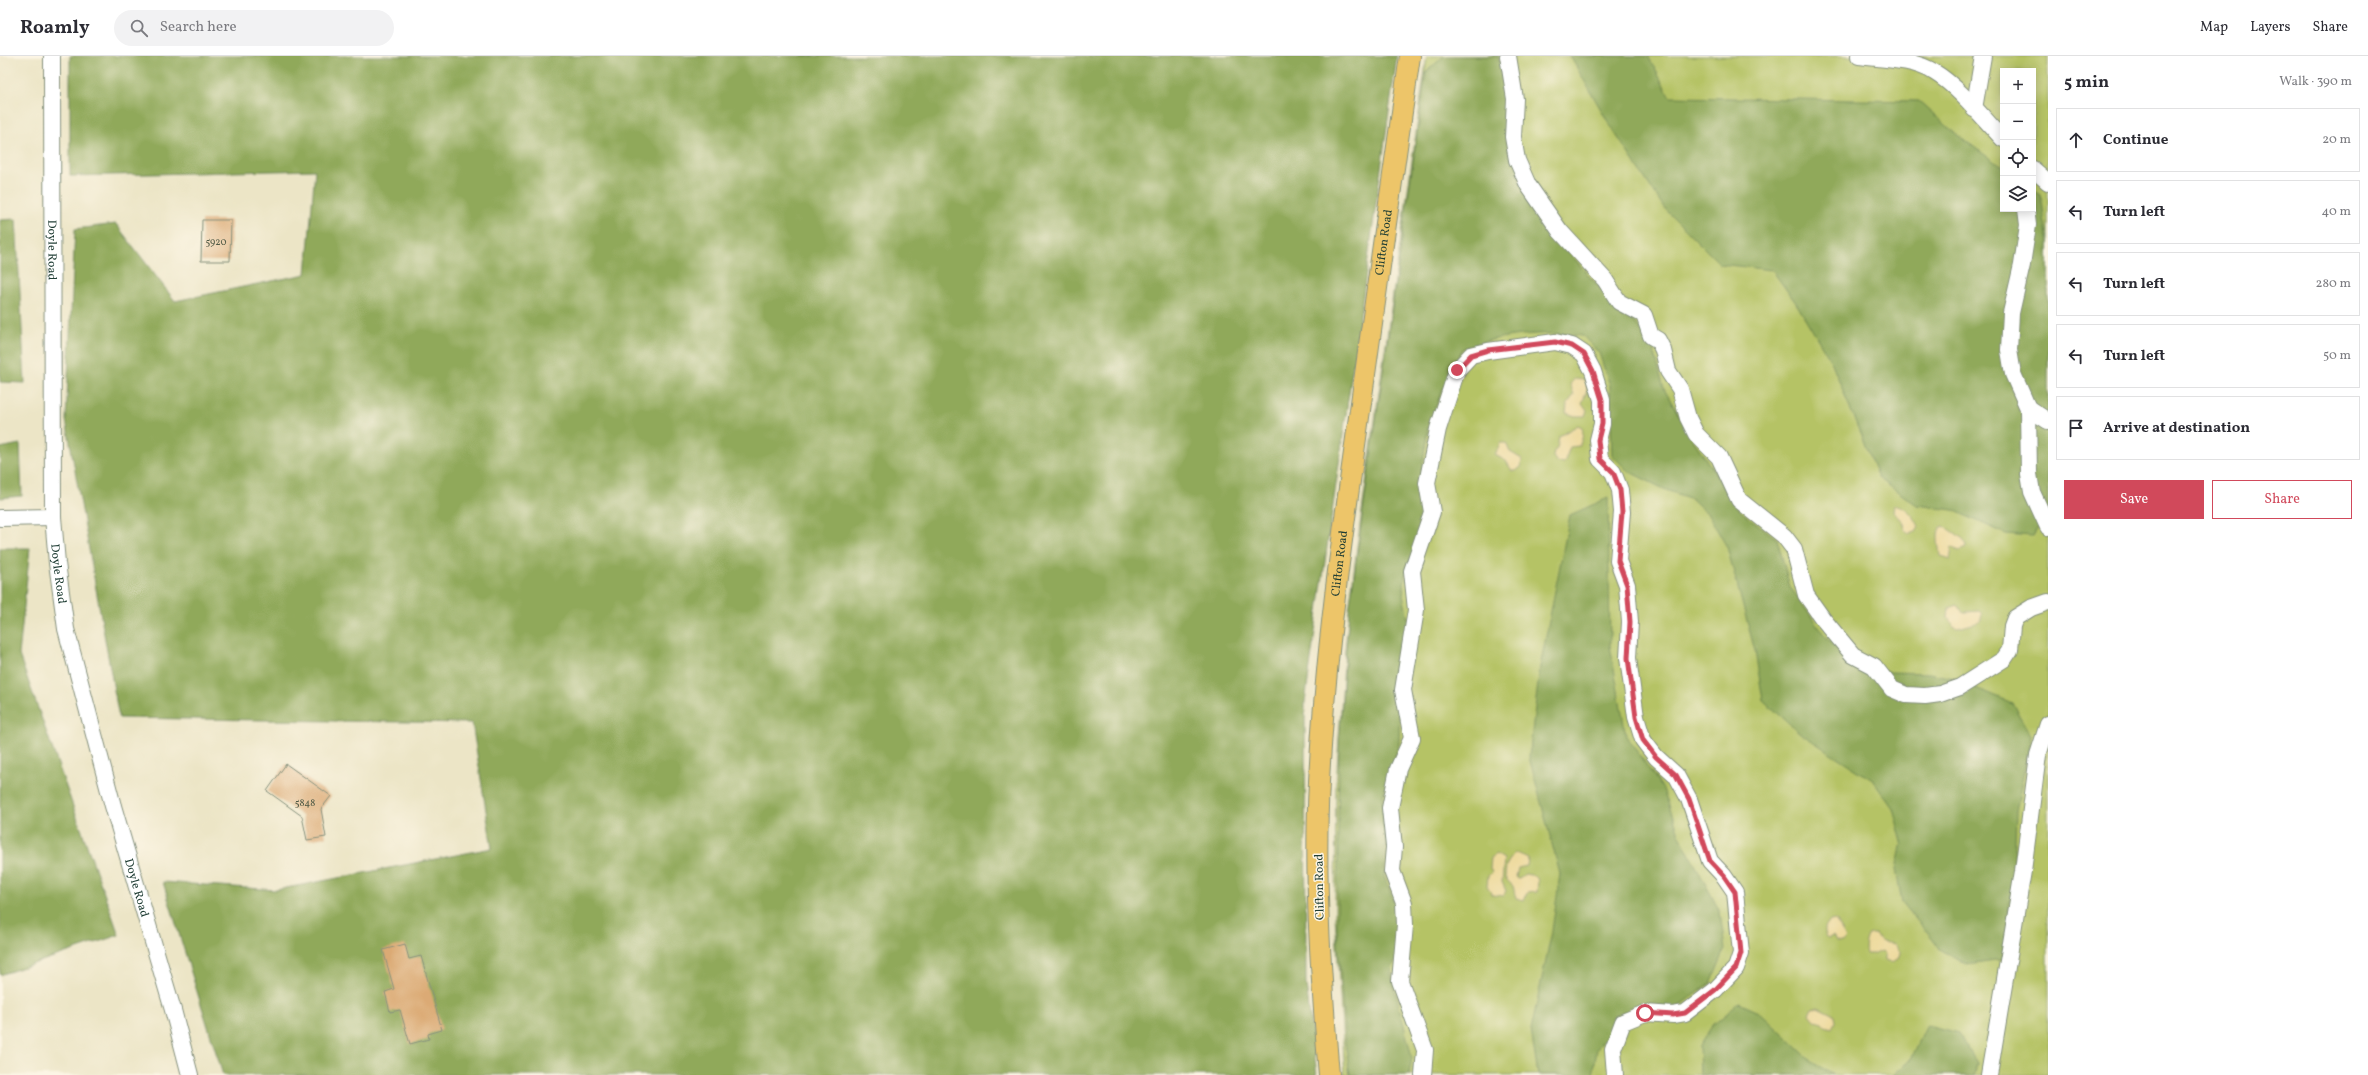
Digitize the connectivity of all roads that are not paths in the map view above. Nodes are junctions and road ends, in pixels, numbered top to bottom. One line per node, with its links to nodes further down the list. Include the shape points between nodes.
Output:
1 (52, 56): 13 (street, Doyle Road)
2 (1410, 56): 19 (main road, Clifton Road, via 1336,576 1325,683 1319,784 1318,878 1320,960)
3 (1508, 56): 16 (street, via 1515,99 1513,137 1517,160 1528,185 1560,231 1605,280 1619,302 1644,315 1651,336 1658,340 1663,350 1668,371 1680,389 1696,434 1719,457 1739,500 1784,536 1794,549 1806,595 1853,655 1874,666 1892,689 1906,695 1940,694 1960,687 2004,659 2010,650 2015,618 2031,608)
4 (1859, 56): 6 (street, via 1908,63 1934,71)
5 (1983, 56): 6 (street)
6 (1974, 109): 7 (street)
7 (2000, 136)
8 (2036, 172): 9 (street)
9 (2048, 182)
10 (2026, 212): 11 (street, via 2028,225 2011,313 2009,350 2013,374)
11 (2028, 408): 12 (street); 15 (street, via 2029,474 2032,492)
12 (2048, 421)
13 (53, 516): 14 (street); 18 (street, Doyle Road, via 56,564 66,629 115,813 174,1010)
14 (0, 518)
15 (2048, 527)
16 (2048, 602)
17 (2048, 724): 22 (street, via 2038,755 2022,879)
18 (190, 1075)
19 (1329, 1075)
20 (1423, 1075): 21 (street, via 1425,1050 1400,981 1405,925 1404,903 1392,871 1394,847 1390,808 1398,769 1412,738 1403,690 1416,610 1412,571 1432,512 1427,483 1438,429 1457,370 1471,355 1488,350 1555,342 1572,346 1584,354 1593,371 1602,400 1598,446 1600,459 1613,472 1620,490 1622,512 1618,561 1627,585 1630,622 1628,658 1636,717 1643,740 1656,757 1676,775 1689,799 1710,861 1735,892 1741,953 1736,968 1715,990 1685,1013 1645,1013 1623,1022 1614,1049)
21 (1615, 1075)
22 (1989, 1075)

